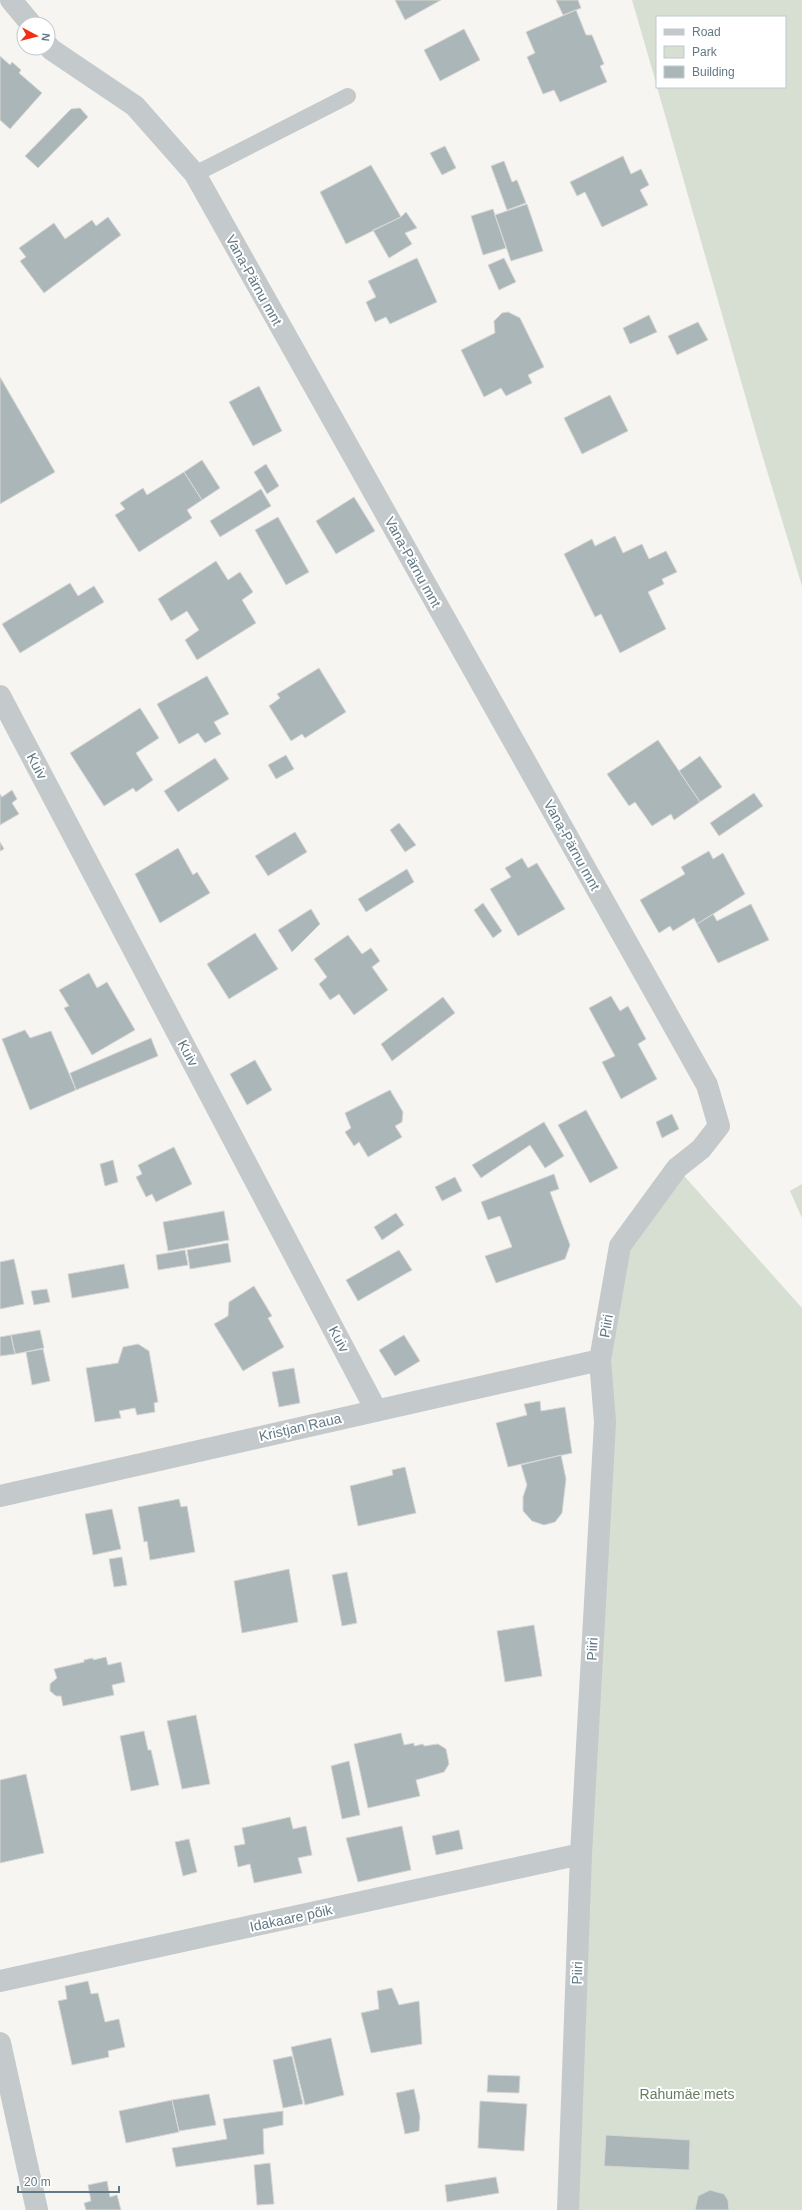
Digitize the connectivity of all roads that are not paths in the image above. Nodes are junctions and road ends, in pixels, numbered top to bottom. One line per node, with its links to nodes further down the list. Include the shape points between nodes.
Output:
1 (11, 0): 2 (street)
2 (24, 16)
3 (56, 53): 5 (street, Vana-Pärnu mnt, via 135,106)
4 (348, 96): 5 (lane)
5 (195, 174): 7 (street, Vana-Pärnu mnt, via 707,1085)
6 (0, 696): 9 (street, Kuiv)
7 (719, 1126): 8 (street, Piiri, via 701,1149 677,1168 620,1246)
8 (600, 1360): 9 (street, Kristjan Raua); 11 (street, Piiri, via 605,1422)
9 (376, 1410): 10 (street, Kristjan Raua)
10 (0, 1496)
11 (581, 1854): 12 (street, Idakaare põik); 15 (street, Piiri)
12 (0, 1981)
13 (0, 2043): 14 (street)
14 (37, 2210)
15 (568, 2210)

